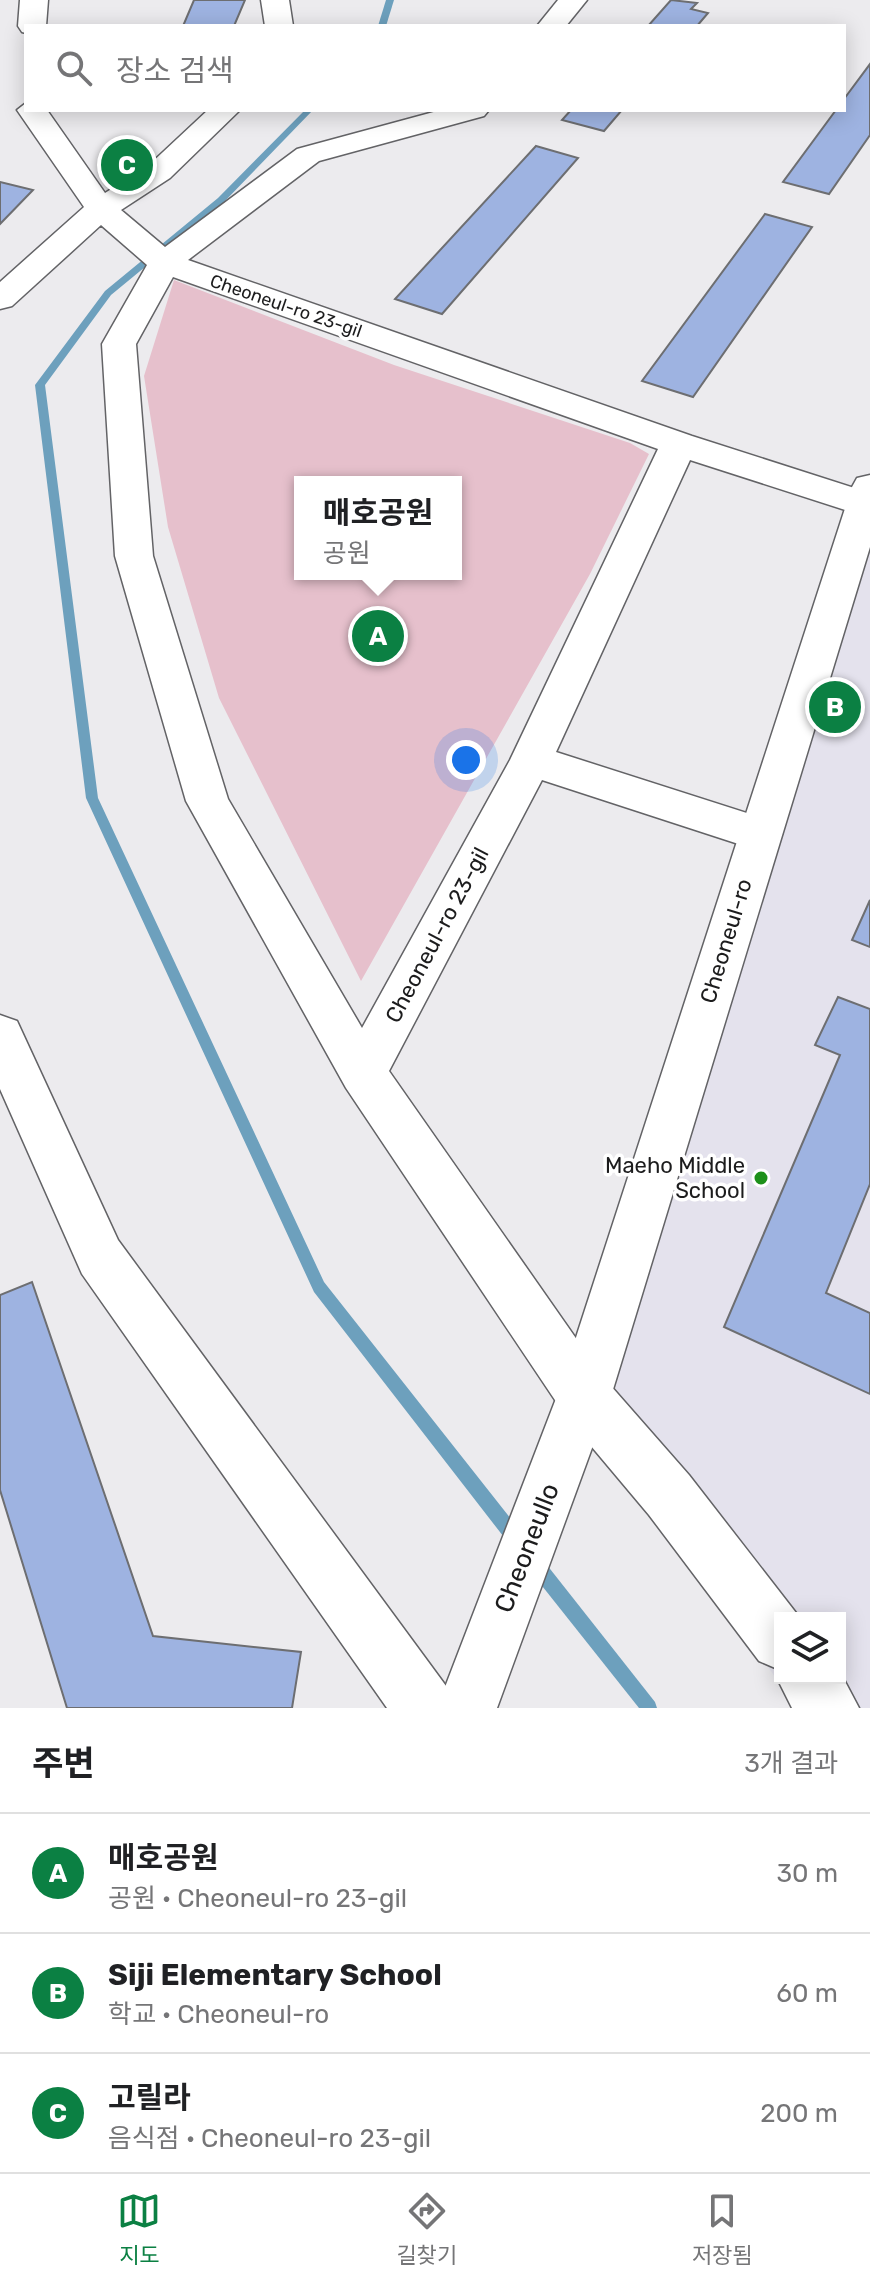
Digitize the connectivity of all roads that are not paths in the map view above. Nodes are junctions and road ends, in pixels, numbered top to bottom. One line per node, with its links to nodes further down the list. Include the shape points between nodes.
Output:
1 (34, 0): 4 (street)
2 (275, 0): 5 (street)
3 (573, 0): 6 (street)
4 (32, 24)
5 (279, 24)
6 (553, 24)
7 (33, 112): 10 (street)
8 (223, 112): 10 (street)
9 (467, 112): 11 (street, via 308,155)
10 (108, 217): 11 (street, Cheoneul-ro 23-gil); 12 (street)
11 (164, 263): 13 (street, Cheoneul-ro 23-gil); 18 (street, via 119,344 134,556 207,801)
12 (0, 299)
13 (679, 444): 14 (street, Cheoneul-ro 23-gil); 15 (street, Cheoneul-ro 23-gil)
14 (868, 499): 16 (street, Cheoneul-ro)
15 (531, 760): 16 (street); 18 (street, Cheoneul-ro 23-gil)
16 (760, 834): 19 (street, Cheoneul-ro)
17 (0, 1035): 22 (street, via 100,1257)
18 (363, 1073): 19 (street)
19 (584, 1396): 20 (street, via 669,1495); 22 (street, Cheoneullo)
20 (774, 1632)
21 (811, 1684): 23 (street)
22 (453, 1705)
23 (829, 1708)

